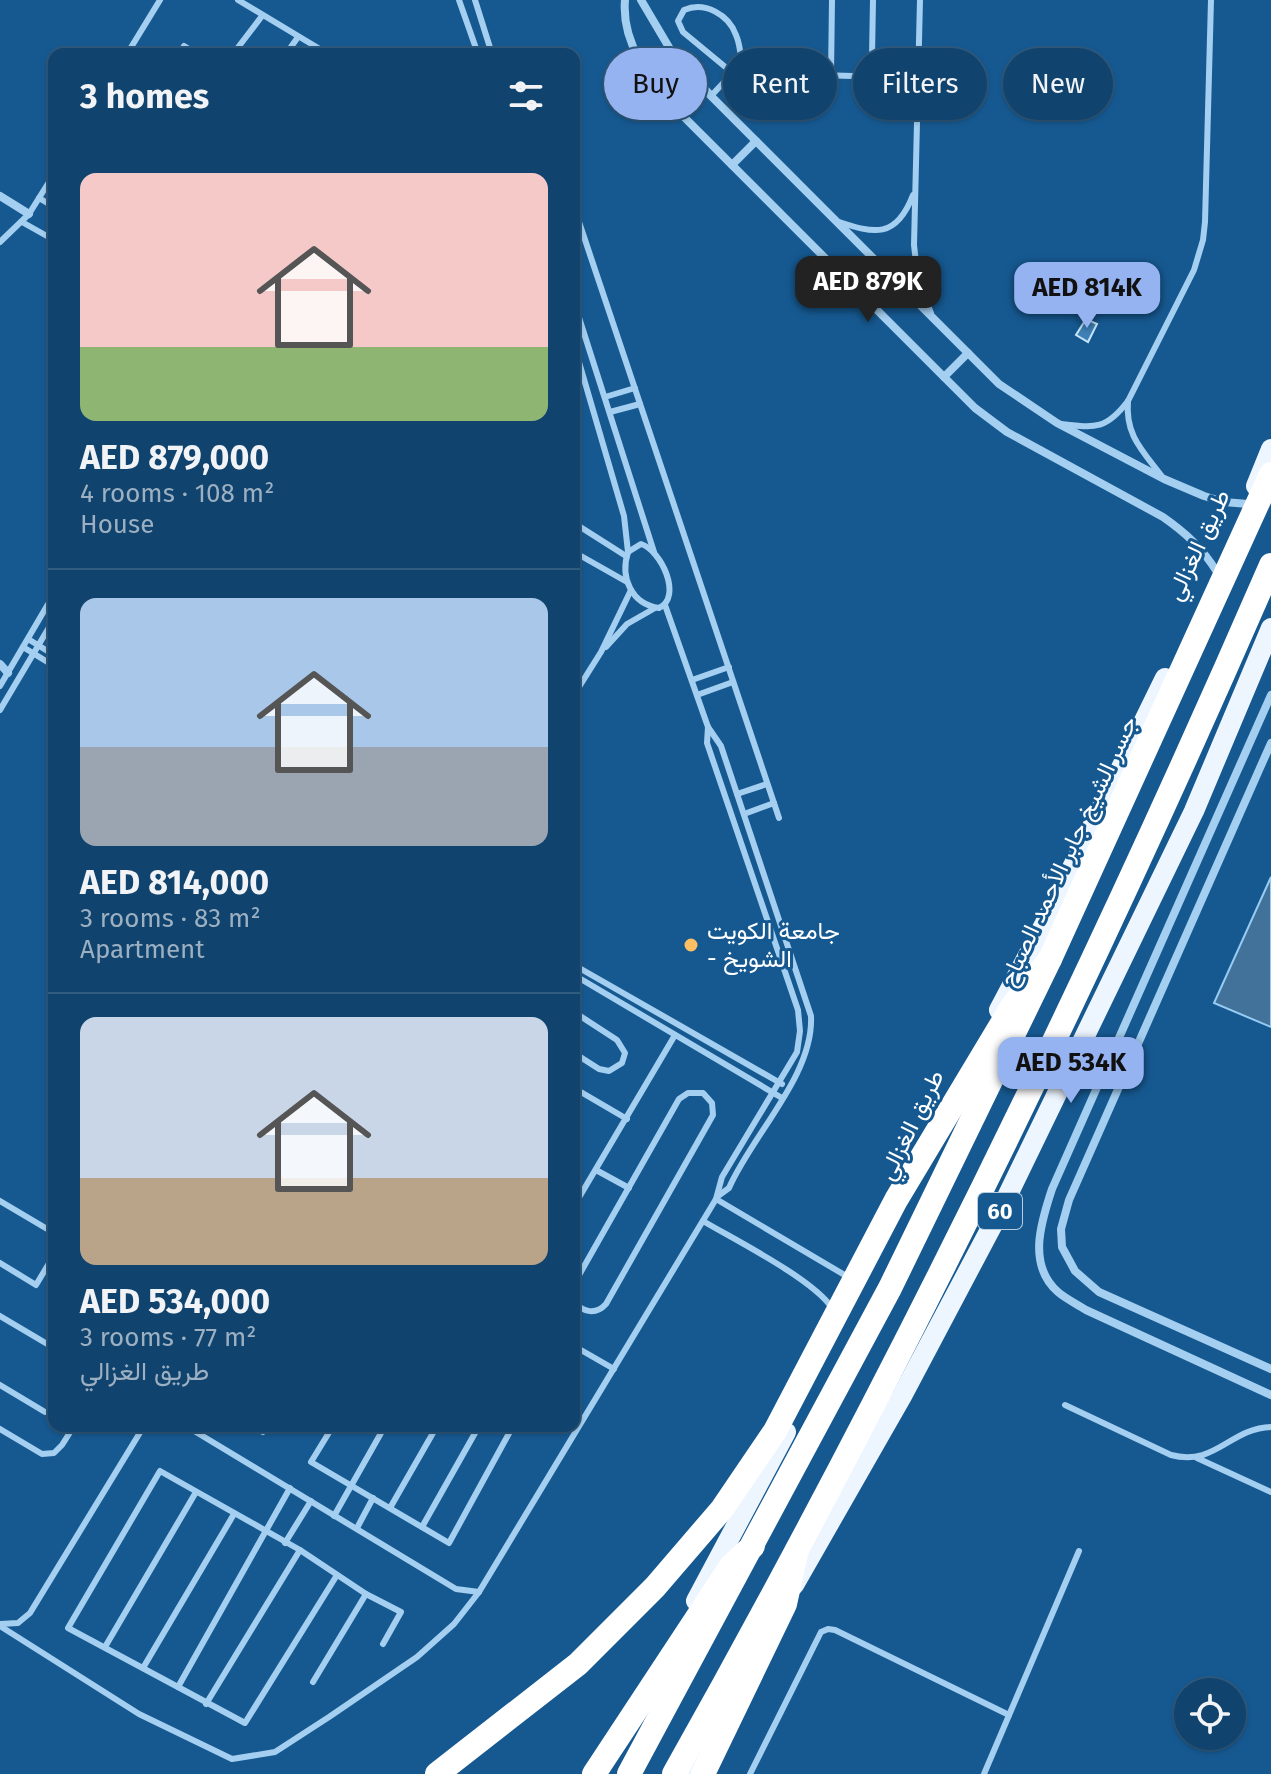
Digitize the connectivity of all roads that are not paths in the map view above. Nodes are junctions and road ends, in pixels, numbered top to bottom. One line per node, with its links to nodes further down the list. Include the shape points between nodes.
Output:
1 (160, 0): 13 (lane)
2 (238, 0): 11 (lane)
3 (459, 0): 17 (lane)
4 (475, 0): 18 (lane)
5 (625, 0): 25 (street, via 628,37 646,71)
6 (641, 0): 23 (street, via 670,49)
7 (832, 0): 19 (lane)
8 (873, 0): 21 (lane, via 868,67 853,76)
9 (920, 0): 27 (lane)
10 (1211, 0): 44 (lane, via 1203,240 1194,270)
11 (262, 16): 12 (lane); 14 (lane)
12 (298, 37): 15 (lane); 16 (lane)
13 (131, 48)
14 (238, 48)
15 (290, 48)
16 (317, 48)
17 (476, 48)
18 (490, 48)
19 (831, 48)
20 (739, 74): 20 (lane, via 736,34 725,18 708,8 684,10 678,21 683,32)
21 (837, 75)
22 (723, 83): 23 (lane)
23 (711, 96): 24 (street)
24 (756, 141): 25 (street); 32 (street)
25 (732, 165): 41 (street)
26 (48, 184): 29 (lane)
27 (914, 191): 32 (lane, via 899,221 880,231); 37 (lane, via 915,270)
28 (0, 196): 31 (street)
29 (39, 198): 30 (lane); 31 (lane)
30 (48, 203)
31 (29, 214): 33 (lane)
32 (836, 221): 37 (street)
33 (22, 222): 35 (lane); 36 (lane)
34 (580, 225): 42 (lane)
35 (48, 237)
36 (0, 242)
37 (933, 319): 39 (street)
38 (580, 320): 43 (lane)
39 (968, 353): 41 (street); 47 (street, via 999,384)
40 (580, 366): 54 (lane, via 624,516)
41 (944, 377): 57 (street, via 1007,432 1184,531)
42 (635, 388): 43 (lane); 45 (lane)
43 (605, 397): 46 (lane)
44 (1128, 401): 47 (lane, via 1099,427); 50 (lane, via 1130,432)
45 (640, 404): 46 (lane); 73 (lane)
46 (610, 412): 53 (lane)
47 (1057, 423): 50 (street)
48 (1271, 449): 51 (main road, طريق الغزالي)
49 (1271, 474): 89 (highway, جسر الشيخ جابر الأحمد الصباح)
50 (1164, 479): 51 (street, via 1224,502)
51 (1248, 504): 57 (main road, طريق الغزالي)
52 (580, 527): 54 (lane)
53 (654, 552): 54 (lane, via 641,544); 61 (lane, via 668,582)
54 (627, 554): 58 (lane)
55 (580, 555): 58 (lane)
56 (1271, 565): 151 (highway, 60, via 1074,1000)
57 (1217, 572): 111 (main road, طريق الغزالي)
58 (627, 582): 59 (lane)
59 (631, 590): 62 (lane); 69 (lane)
60 (48, 604): 65 (lane)
61 (665, 605): 62 (lane); 75 (lane)
62 (655, 608): 69 (lane, via 627,624)
63 (1271, 628): 169 (main road, 60, via 1194,811 1001,1209 909,1384)
64 (48, 629): 66 (lane)
65 (28, 639): 66 (lane); 67 (lane)
66 (38, 645): 68 (lane); 70 (lane)
67 (23, 647): 70 (lane); 74 (lane)
68 (48, 651)
69 (601, 652): 77 (lane)
70 (33, 653): 71 (lane); 81 (lane)
71 (48, 662)
72 (0, 664): 74 (street)
73 (729, 667): 75 (lane); 76 (lane)
74 (8, 673): 78 (lane)
75 (692, 680): 79 (lane)
76 (733, 682): 79 (lane); 84 (lane)
77 (580, 685)
78 (0, 686)
79 (697, 695): 82 (lane)
80 (1271, 695): 120 (street, via 1052,1189 1038,1247 1044,1274 1058,1292 1086,1310)
81 (0, 710)
82 (708, 727): 85 (lane, via 721,746); 95 (lane, via 707,743 800,1021 797,1052)
83 (1271, 743): 118 (street, via 1069,1200 1061,1229 1062,1247 1075,1271 1099,1292)
84 (767, 784): 85 (lane); 86 (lane)
85 (737, 794): 87 (lane)
86 (774, 803): 87 (lane); 88 (lane)
87 (744, 814): 96 (lane, via 811,1016 808,1050)
88 (779, 818)
89 (1050, 959): 149 (highway, جسر الشيخ جابر الأحمد الصباح, bridge, via 890,1288); 164 (highway, bridge, via 1013,1005 896,1200 775,1431 722,1509 655,1587 578,1664)
90 (580, 968): 95 (lane)
91 (580, 979): 93 (lane)
92 (580, 1016): 94 (lane, via 617,1040 625,1053 622,1063 609,1071)
93 (675, 1035): 97 (lane); 100 (lane)
94 (580, 1057)
95 (779, 1083): 96 (lane); 97 (lane)
96 (788, 1088): 99 (lane)
97 (773, 1093): 99 (lane); 104 (lane, via 722,1177)
98 (580, 1095): 100 (lane)
99 (782, 1098): 104 (lane, via 729,1188)
100 (627, 1119): 101 (lane)
101 (596, 1170): 102 (lane); 103 (lane)
102 (629, 1188): 110 (lane); 112 (lane, via 679,1099 693,1091 708,1097 710,1121 606,1304 590,1312)
103 (580, 1196)
104 (717, 1198): 106 (lane); 111 (lane)
105 (0, 1201): 107 (lane)
106 (703, 1221): 114 (lane, via 815,1289 829,1304); 117 (lane)
107 (48, 1229)
108 (0, 1263): 109 (lane, via 36,1285)
109 (48, 1265)
110 (580, 1274)
111 (861, 1285): 114 (main road, طريق الغزالي)
112 (580, 1308)
113 (0, 1316): 115 (lane)
114 (840, 1331): 166 (main road, طريق الغزالي)
115 (48, 1344)
116 (580, 1349): 117 (lane)
117 (614, 1369): 123 (lane)
118 (1271, 1369)
119 (0, 1385): 122 (lane)
120 (1271, 1395)
121 (1065, 1405): 135 (lane, via 1171,1455)
122 (48, 1412)
123 (580, 1425)
124 (1271, 1427): 135 (lane, via 1245,1433)
125 (0, 1429): 126 (lane, via 42,1454 54,1453)
126 (70, 1432)
127 (140, 1432): 156 (lane, via 30,1613 18,1623)
128 (196, 1432): 137 (lane)
129 (329, 1432): 136 (lane, via 311,1462)
130 (382, 1432): 136 (lane)
131 (434, 1432): 142 (lane)
132 (476, 1432): 145 (lane)
133 (510, 1432): 145 (lane, via 449,1543)
134 (576, 1432): 154 (lane)
135 (1197, 1458): 139 (lane)
136 (352, 1485): 140 (lane); 144 (lane)
137 (290, 1488): 141 (lane); 147 (lane)
138 (196, 1492): 143 (lane); 158 (lane); 158 (lane, via 160,1471 83,1602 68,1628)
139 (1271, 1492)
140 (373, 1498): 142 (lane); 146 (lane)
141 (311, 1501): 144 (lane); 148 (lane)
142 (390, 1508): 145 (lane)
143 (234, 1514): 147 (lane); 159 (lane)
144 (334, 1516): 146 (lane)
145 (422, 1527)
146 (357, 1528): 154 (lane, via 456,1589)
147 (267, 1533): 148 (lane); 161 (lane)
148 (285, 1543): 150 (lane)
149 (753, 1546): 165 (highway, bridge, via 731,1566); 167 (highway)
150 (300, 1550): 153 (lane); 162 (lane)
151 (797, 1550): 168 (highway, 60, bridge); 170 (highway, bridge, via 785,1604)
152 (1079, 1551): 163 (lane)
153 (337, 1575): 155 (lane); 162 (lane, via 245,1723)
154 (479, 1592): 156 (lane, via 417,1657 329,1717 275,1752 232,1759 139,1714)
155 (366, 1594): 157 (lane, via 401,1612); 160 (lane)
156 (0, 1625)
157 (383, 1644)
158 (105, 1647): 159 (lane)
159 (143, 1668): 161 (lane)
160 (313, 1682)
161 (178, 1687): 162 (lane)
162 (206, 1704)
163 (1009, 1715): 171 (lane, via 828,1629 821,1632); 172 (lane)
164 (437, 1774)
165 (594, 1774)
166 (604, 1774)
167 (629, 1774)
168 (674, 1774)
169 (688, 1774)
170 (703, 1774)
171 (750, 1774)
172 (984, 1774)

